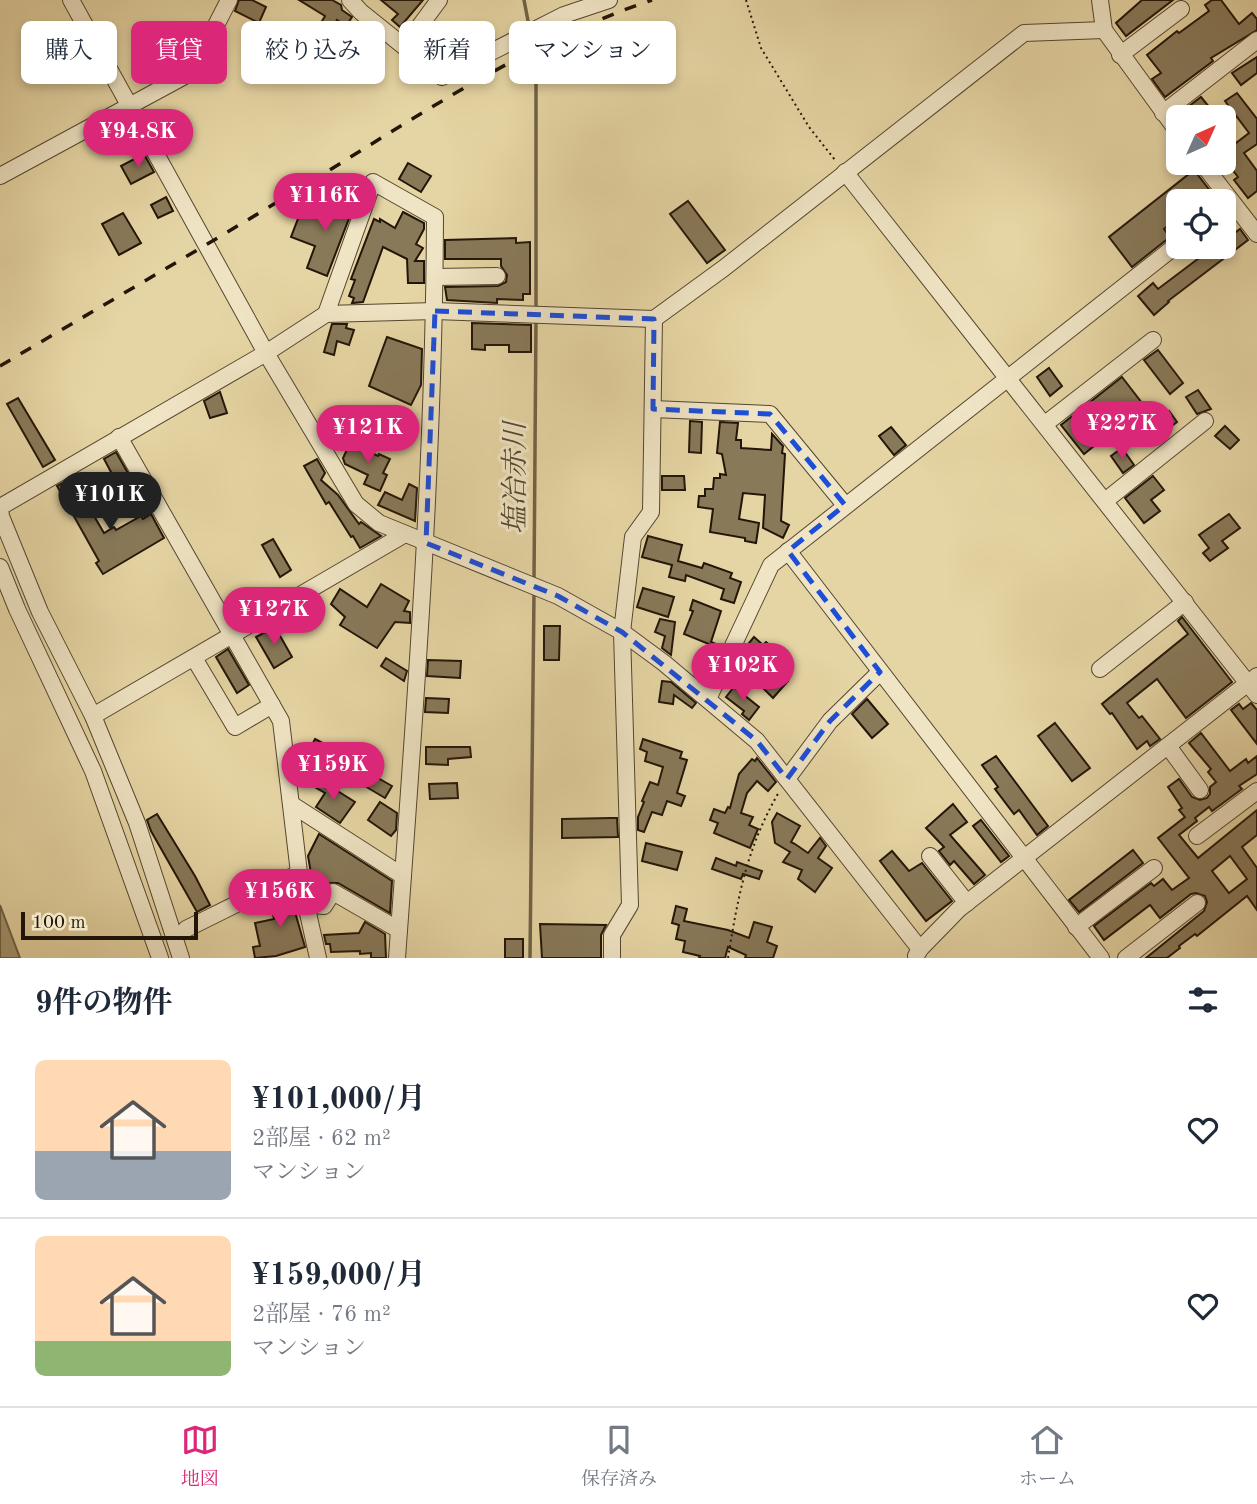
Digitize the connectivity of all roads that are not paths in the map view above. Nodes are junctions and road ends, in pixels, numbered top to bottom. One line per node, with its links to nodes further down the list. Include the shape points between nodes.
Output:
1 (71, 0): 14 (street)
2 (229, 0): 14 (street, via 192,72)
3 (350, 0): 11 (street)
4 (439, 0): 8 (street)
5 (609, 0): 12 (street, via 564,15)
6 (1100, 0): 9 (street)
7 (1181, 9): 13 (street)
8 (423, 21)
9 (1104, 30): 13 (street); 17 (street, via 1024,33)
10 (1257, 40): 15 (street)
11 (399, 41)
12 (495, 50)
13 (1121, 55): 15 (street)
14 (129, 107): 18 (street); 28 (street)
15 (1163, 113): 16 (street)
16 (1166, 117)
17 (845, 172): 26 (street); 29 (street)
18 (0, 176)
19 (1236, 214): 20 (street)
20 (1257, 234)
21 (1166, 253): 29 (street)
22 (497, 276): 23 (street)
23 (435, 277): 24 (street); 25 (street, via 435,217 373,182)
24 (435, 311): 25 (street); 26 (street); 38 (street)
25 (326, 314): 28 (street)
26 (654, 318): 30 (street)
27 (1153, 340): 32 (street)
28 (266, 353): 33 (street); 37 (street, via 356,504 379,523)
29 (1007, 376): 32 (street); 35 (street)
30 (653, 409): 35 (street, via 770,414); 42 (street, via 651,512 633,537)
31 (1205, 421): 34 (street)
32 (1045, 424): 34 (street)
33 (119, 437): 36 (street); 43 (street)
34 (1105, 501): 41 (street)
35 (845, 505): 39 (street)
36 (1, 509): 50 (street, via 40,612)
37 (405, 534): 38 (street); 43 (street)
38 (426, 543): 42 (street, via 558,596); 61 (street)
39 (788, 551): 46 (street); 48 (street, via 771,565)
40 (0, 567): 69 (street, via 93,771)
41 (1185, 603): 45 (street); 47 (street)
42 (622, 632): 48 (street); 73 (street, via 630,905 612,935)
43 (232, 636): 44 (street); 49 (street)
44 (194, 658): 49 (street, via 235,727); 50 (street)
45 (1100, 669)
46 (880, 671): 52 (street, via 830,720); 58 (street)
47 (1254, 684): 51 (street)
48 (708, 699): 52 (street, via 757,741)
49 (272, 705): 55 (street, via 281,721)
50 (93, 716): 70 (street, via 137,823)
51 (1168, 746): 53 (street); 58 (street)
52 (787, 779): 68 (street)
53 (1200, 790)
54 (1257, 791): 56 (street)
55 (291, 804): 60 (street); 61 (street)
56 (1198, 836)
57 (930, 856): 62 (street)
58 (1023, 858): 62 (street); 65 (street)
59 (1154, 868): 65 (street)
60 (299, 873): 64 (street); 66 (street)
61 (403, 876): 67 (street)
62 (967, 903): 68 (street)
63 (1197, 903): 75 (street)
64 (306, 904): 67 (street, via 324,906 333,892); 71 (street)
65 (1076, 927): 74 (street)
66 (186, 929)
67 (399, 930): 72 (street)
68 (917, 953)
69 (160, 958)
70 (181, 958)
71 (318, 958)
72 (397, 958)
73 (612, 958)
74 (1101, 958)
75 (1126, 958)

